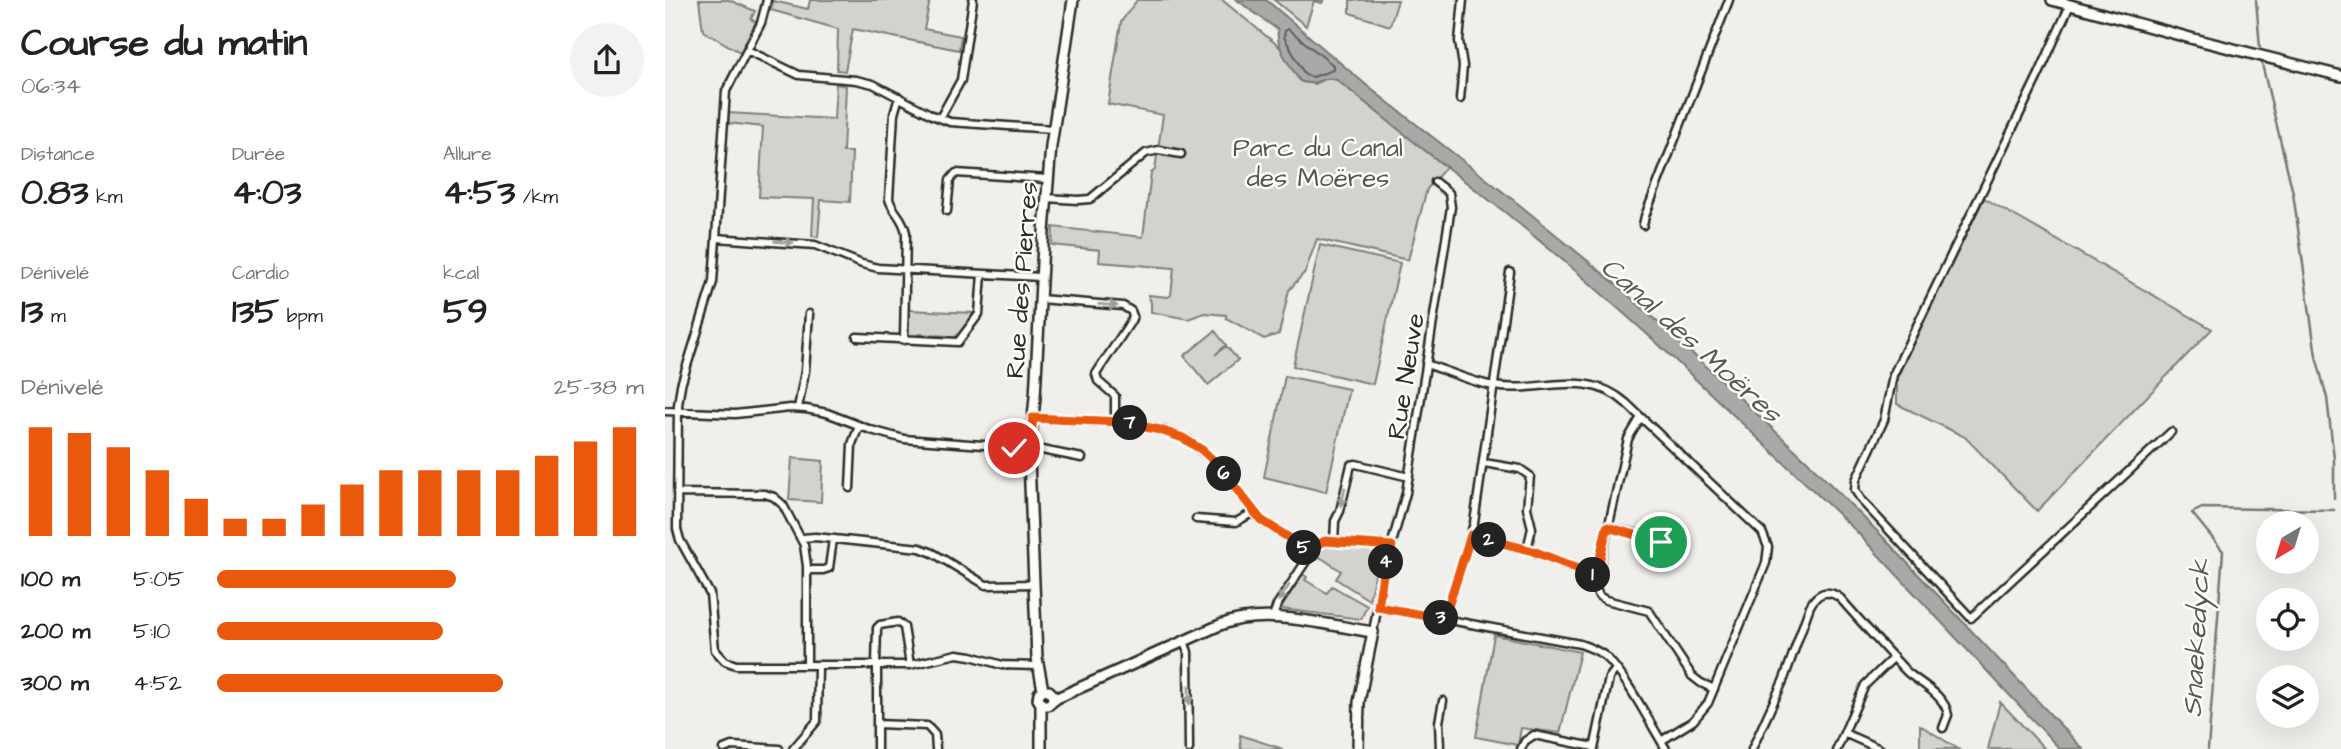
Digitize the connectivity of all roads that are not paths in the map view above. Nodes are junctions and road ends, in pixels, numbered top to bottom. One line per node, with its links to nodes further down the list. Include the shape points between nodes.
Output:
1 (768, 0): 8 (street)
2 (974, 0): 12 (street, via 961,80)
3 (1073, 0): 13 (main road, Rue des Pierres)
4 (1463, 0): 11 (street)
5 (1728, 0): 19 (street)
6 (2052, 0): 7 (main road)
7 (2070, 5): 9 (main road); 38 (street, via 1893,375 1884,420 1856,480 1856,490 1971,618)
8 (747, 50): 10 (street, via 795,74 865,82); 20 (street, via 725,99)
9 (2341, 76)
10 (899, 97): 12 (street); 21 (street, via 889,199 904,223)
11 (1460, 99)
12 (940, 118): 13 (street)
13 (1053, 129): 15 (main road, Rue des Pierres)
14 (1181, 155): 17 (street, via 1149,152 1090,199)
15 (1048, 179): 17 (main road, Rue des Pierres); 18 (street, via 956,173 950,180)
16 (1435, 182): 29 (street, Rue Neuve, via 1449,193 1452,204)
17 (1046, 198): 24 (main road, Rue des Pierres)
18 (947, 211)
19 (1643, 225)
20 (716, 238): 21 (street, one-way to 21, via 811,244 866,265); 33 (street, via 712,288)
21 (905, 269): 23 (street); 28 (street)
22 (1510, 272): 30 (street)
23 (982, 274): 24 (street); 28 (street, via 979,314 961,340)
24 (1041, 276): 25 (main road, Rue des Pierres)
25 (1040, 299): 35 (main road, Rue des Pierres); 36 (street, one-way to 36, via 1123,306 1131,311 1131,321 1096,373 1098,381 1115,396)
26 (809, 314): 31 (street)
27 (857, 337): 28 (street)
28 (904, 340)
29 (1426, 364): 30 (street); 42 (street, Rue Neuve)
30 (1495, 386): 34 (street, via 1592,385 1613,393); 41 (street)
31 (798, 408): 33 (street, via 735,414); 37 (street)
32 (665, 411): 33 (street)
33 (677, 411): 44 (street)
34 (1641, 417): 47 (street, via 1628,439); 71 (street, via 1762,531 1768,544 1766,563)
35 (1033, 418): 36 (street); 39 (main road, Rue des Pierres)
36 (1115, 421): 45 (street, via 1188,440 1216,463)
37 (859, 426): 39 (street, via 915,441); 43 (street, via 852,444)
38 (2171, 432)
39 (1029, 449): 40 (street); 58 (main road, Rue des Pierres)
40 (1082, 458)
41 (1484, 463): 48 (street); 53 (street, via 1520,469 1530,476 1527,508 1532,528)
42 (1409, 477): 51 (street, one-way to 51, via 1351,465); 52 (street, Rue Neuve)
43 (850, 488)
44 (677, 493): 49 (street, via 771,496 783,505); 65 (street, via 678,534 709,591 716,652 733,664)
45 (1254, 512): 46 (street, via 1237,522); 54 (street)
46 (1196, 519)
47 (1607, 527): 55 (street, via 1661,542); 57 (street)
48 (1471, 535): 53 (street); 61 (street)
49 (802, 538): 50 (street); 56 (street)
50 (833, 539): 56 (street, via 829,568); 58 (street, via 926,550 986,584)
51 (1334, 542): 52 (street); 54 (street, via 1320,542)
52 (1392, 546): 59 (street, Rue Neuve)
53 (1527, 549): 57 (street)
54 (1311, 552): 60 (street, one-way to 60)
55 (1676, 563)
56 (807, 570): 65 (street)
57 (1596, 576): 71 (street, via 1599,596 1649,611 1694,678)
58 (1034, 584): 69 (main road, Rue des Pierres)
59 (1378, 607): 61 (street); 62 (street, Rue Neuve)
60 (1273, 617): 62 (main road); 63 (main road, via 1237,619)
61 (1444, 619): 70 (street, via 1583,645 1600,653)
62 (1373, 632): 87 (main road, via 1358,712)
63 (1184, 641): 72 (main road, via 1080,688); 86 (street, one-way to 86, via 1188,651)
64 (1894, 657): 76 (street, via 1946,707); 77 (street, via 1865,685); 91 (street, via 1838,597 1818,594)
65 (807, 665): 66 (street)
66 (818, 665): 67 (street); 82 (street, via 817,720)
67 (877, 665): 68 (street); 68 (street, via 877,628 898,622 904,629); 75 (street)
68 (909, 665): 69 (street, via 960,654 1002,665)
69 (1038, 666): 72 (main road, Rue des Pierres)
70 (1616, 669): 78 (street); 79 (street, via 1609,681)
71 (1714, 688): 78 (street, via 1698,716)
72 (1048, 694): 74 (main road, Rue des Pierres, via 1038,697); 74 (main road, via 1049,705)
73 (1443, 701): 88 (street)
74 (1041, 704): 85 (main road, Rue des Pierres)
75 (877, 724): 83 (street); 84 (street, via 926,726 935,733)
76 (1943, 728)
77 (1844, 733): 92 (street); 93 (street)
78 (1661, 741): 90 (street)
79 (1594, 748): 89 (street, via 1534,735)
80 (724, 749): 81 (street)
81 (779, 749)
82 (793, 749)
83 (877, 749)
84 (936, 749)
85 (1041, 749)
86 (1189, 749)
87 (1358, 749)
88 (1440, 749)
89 (1521, 749)
90 (1666, 749)
91 (1752, 749)
92 (1837, 749)
93 (1880, 749)

